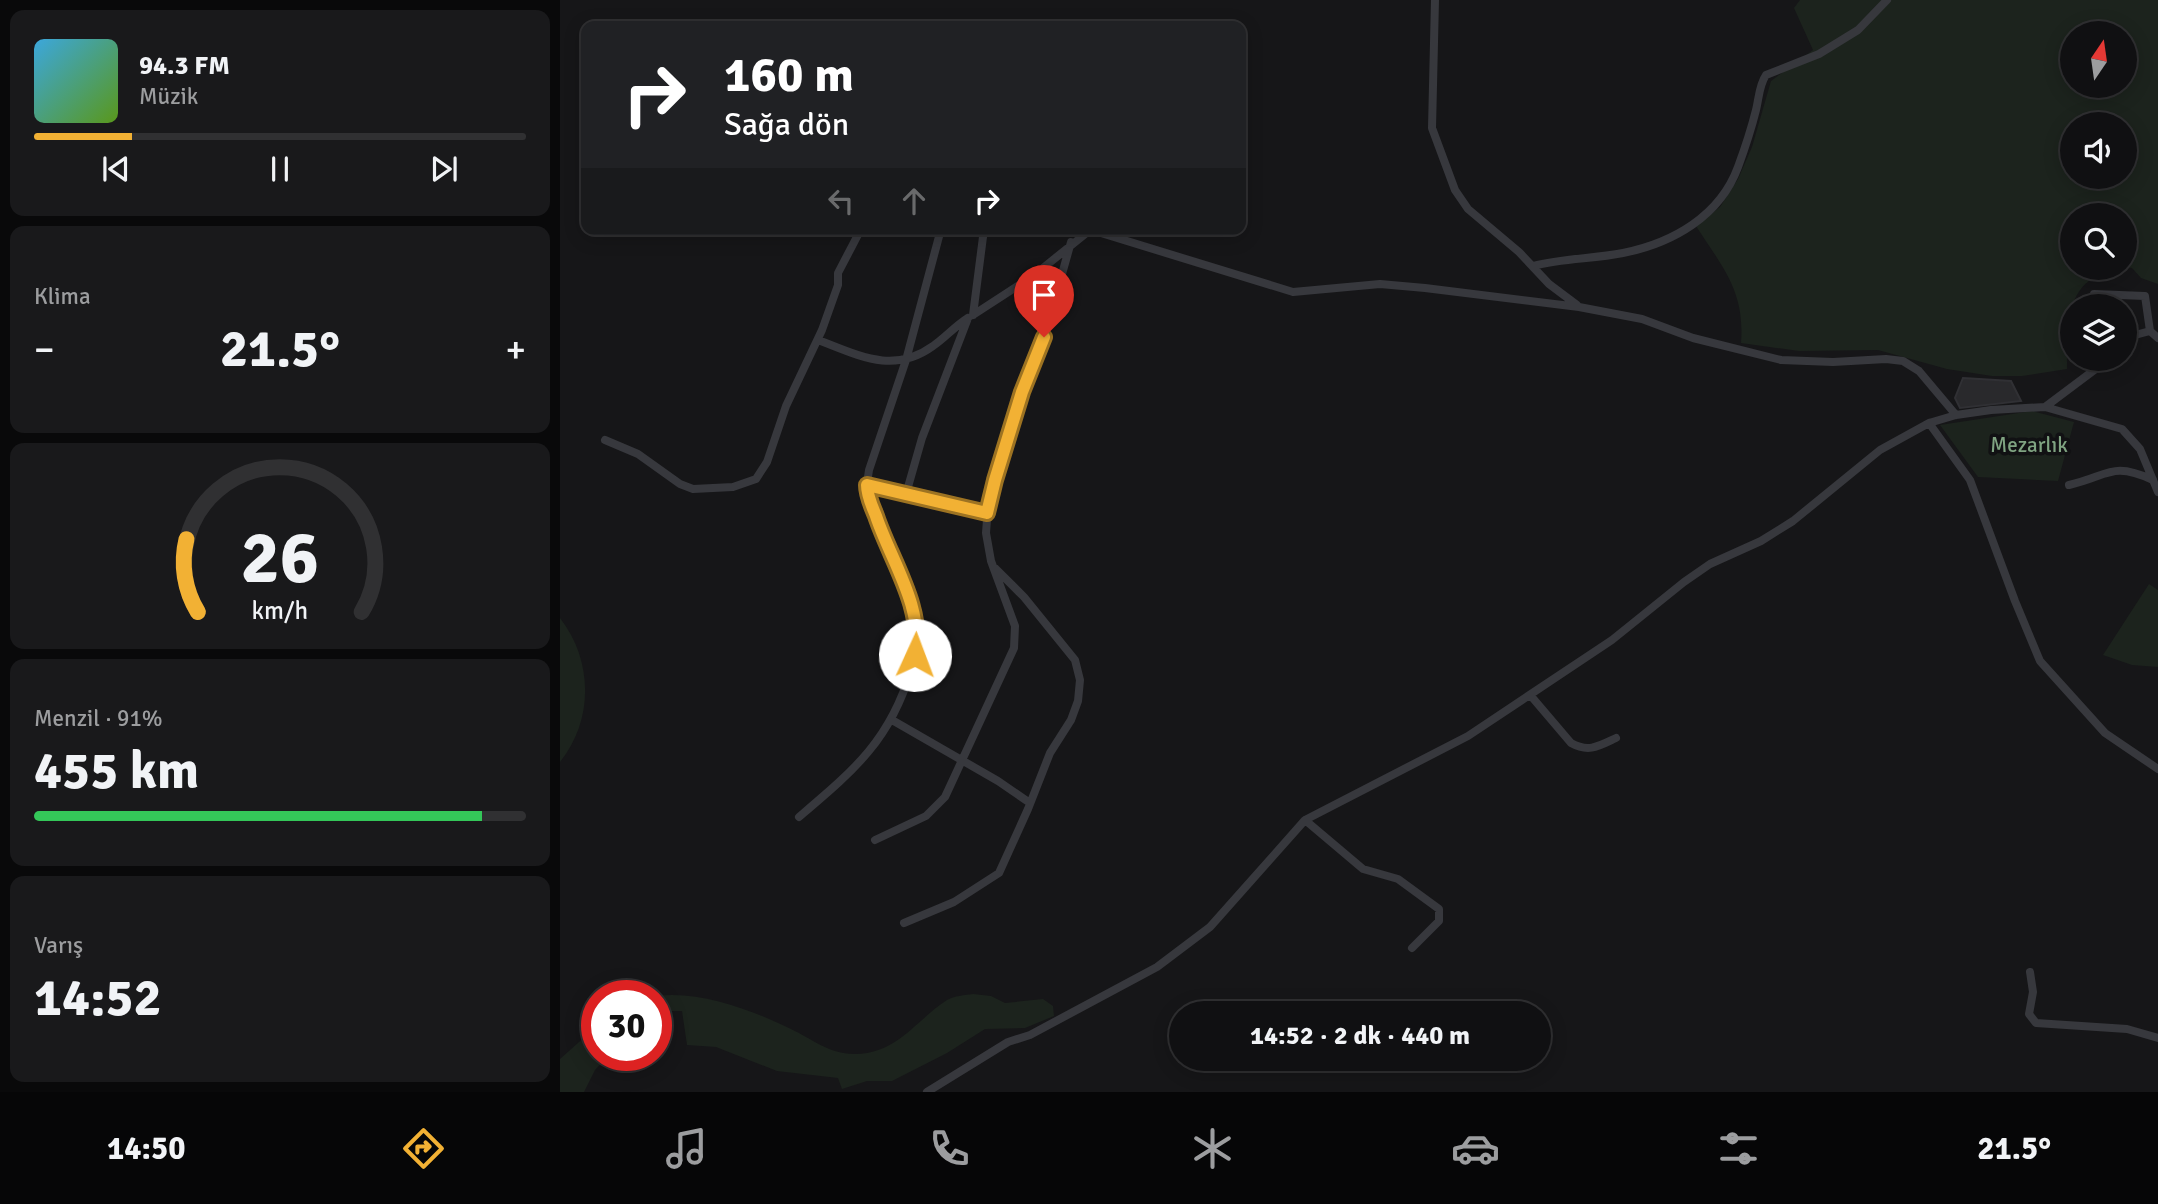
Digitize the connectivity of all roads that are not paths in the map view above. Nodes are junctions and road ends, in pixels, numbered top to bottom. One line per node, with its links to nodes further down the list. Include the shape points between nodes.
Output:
1 (1435, 0): 9 (street, via 1432,128 1438,149 1468,209)
2 (1887, 0): 9 (street, via 1858,30 1819,54 1766,75 1733,181 1693,227 1626,253)
3 (858, 235): 15 (street, via 838,273)
4 (939, 235): 16 (street)
5 (983, 235): 8 (street, via 973,315 1033,276)
6 (1081, 235): 8 (street)
7 (1105, 235): 11 (street, via 1293,292 1380,285)
8 (1071, 243): 27 (street)
9 (1533, 266): 11 (street)
10 (2137, 296): 12 (street, via 2145,296)
11 (1579, 307): 19 (street, via 1642,319 1692,338 1781,360 1903,361 1919,371)
12 (2150, 331): 13 (street); 14 (street)
13 (2137, 336)
14 (2158, 338)
15 (818, 340): 16 (street, via 888,363); 21 (street, via 786,406 764,468 746,484 706,490 686,487 638,454)
16 (906, 360): 23 (street); 26 (street, via 933,346 968,318 922,438)
17 (2087, 371): 18 (street)
18 (2045, 408): 19 (street); 22 (street, via 2122,429 2140,449)
19 (1956, 415): 20 (street)
20 (1930, 423): 29 (street, via 1880,450 1761,541 1684,582); 33 (street, via 1970,480 2040,661 2105,733)
21 (605, 440)
22 (2153, 480): 24 (street, via 2131,470 2111,470); 25 (street)
23 (867, 485): 26 (street); 30 (street, via 917,625 915,655)
24 (2069, 485)
25 (2158, 492)
26 (906, 494): 27 (street)
27 (987, 513): 28 (street, via 986,533)
28 (994, 567): 32 (street, via 1014,621 1015,643); 34 (street, via 1049,626 1076,660 1080,674 1075,710 1050,753)
29 (1531, 696): 31 (street, via 1578,747 1594,749); 36 (street, via 1468,736)
30 (892, 720): 32 (street); 35 (street, via 874,747)
31 (1616, 738)
32 (962, 760): 34 (street); 37 (street, via 936,807)
33 (2158, 769)
34 (1030, 803): 38 (street, via 994,878 942,908)
35 (799, 817)
36 (1305, 820): 39 (street, via 1363,869 1398,879 1439,909 1439,920); 42 (street, via 1210,927 1157,967 1030,1035 1008,1042)
37 (875, 840)
38 (904, 923)
39 (1412, 948)
40 (2030, 972): 41 (street, via 2029,1014 2036,1023 2127,1029)
41 (2158, 1038)
42 (927, 1092)

